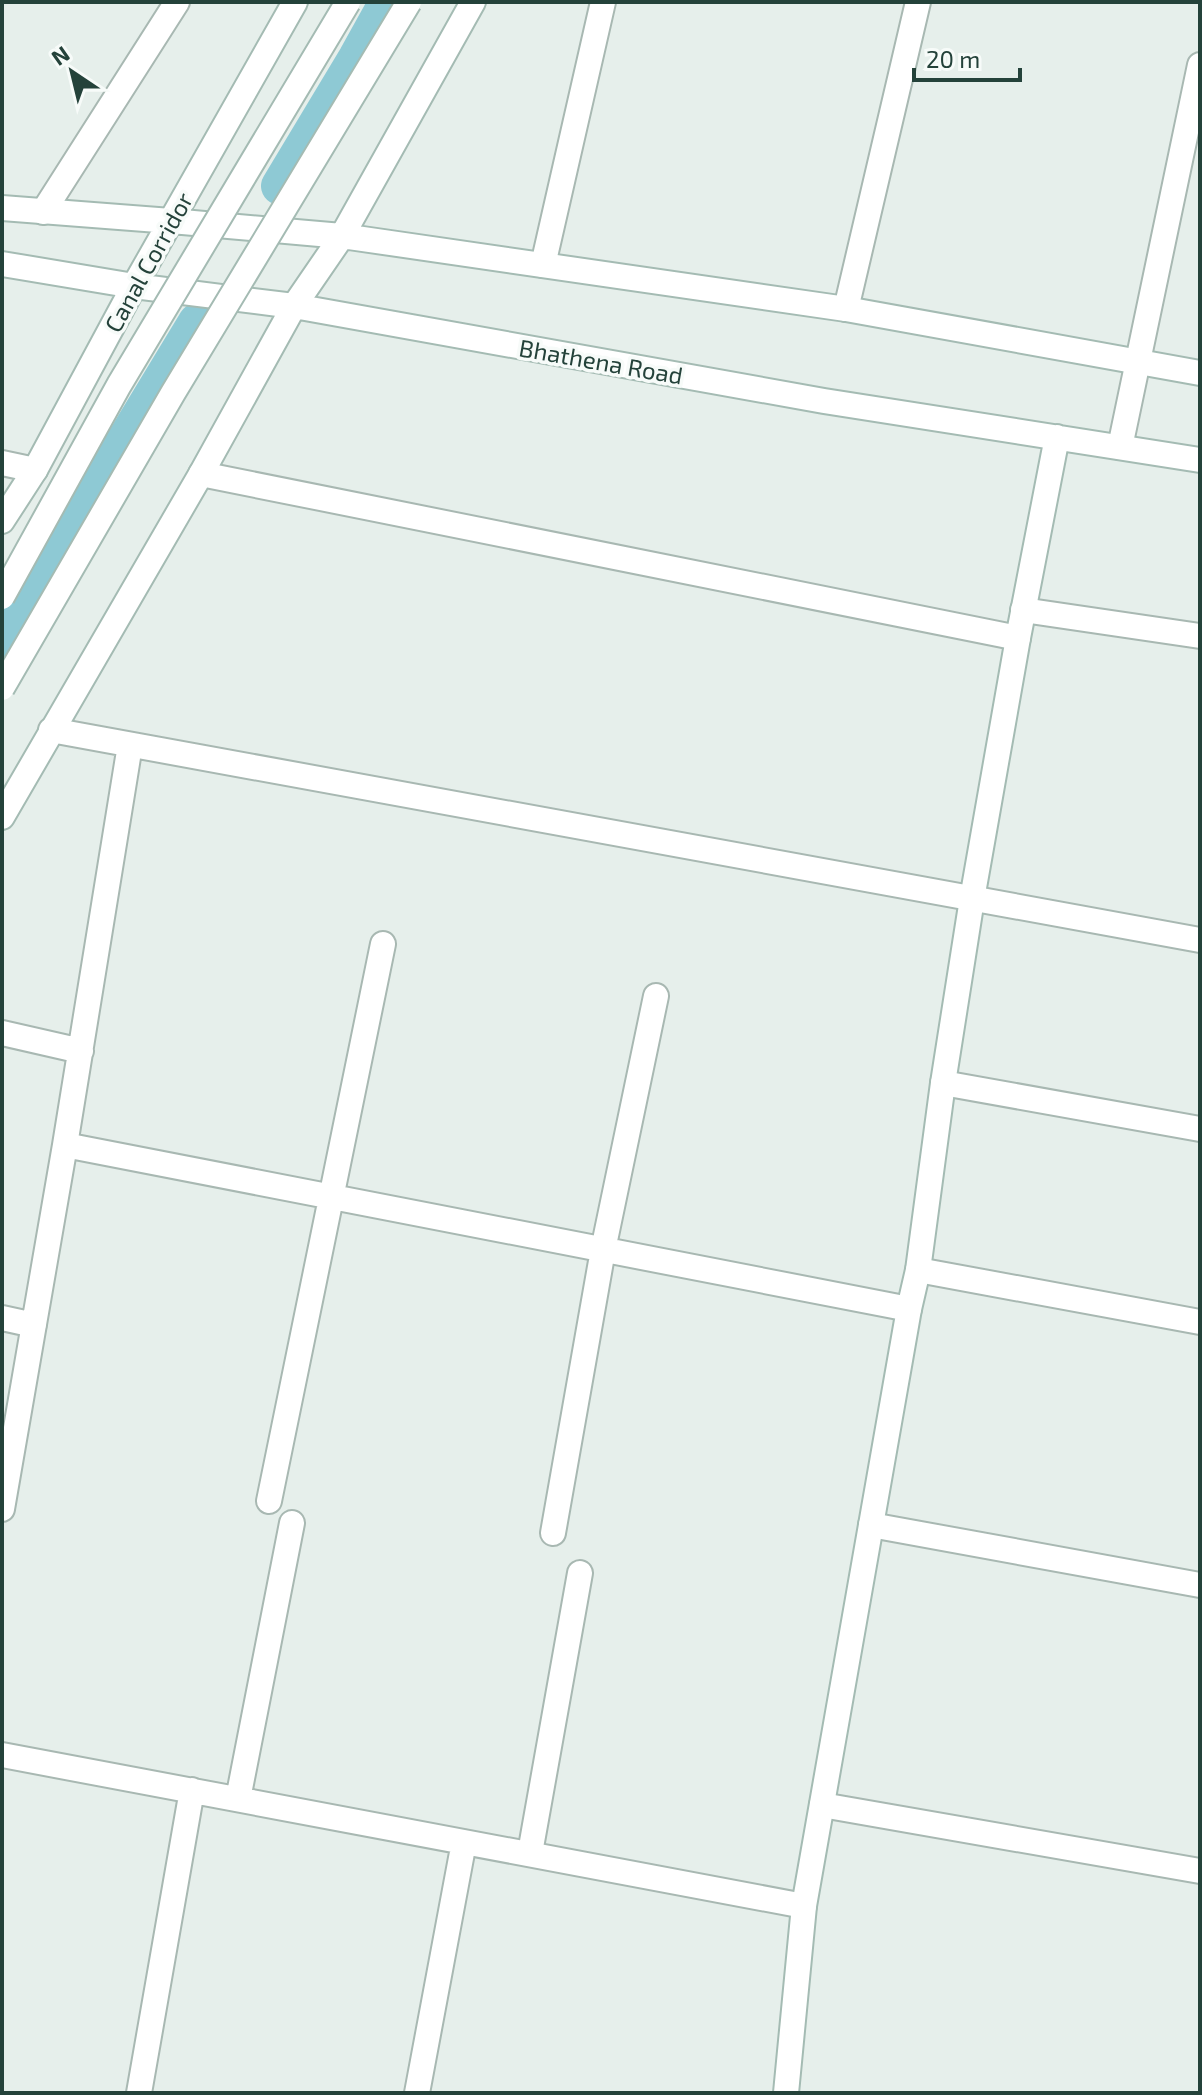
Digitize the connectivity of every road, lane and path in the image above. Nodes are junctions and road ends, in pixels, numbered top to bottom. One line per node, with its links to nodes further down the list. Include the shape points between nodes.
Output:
1 (177, 2): 10 (street)
2 (295, 2): 11 (street, Canal Corridor)
3 (348, 2): 27 (street, bridge, via 119,385)
4 (409, 2): 31 (street, bridge)
5 (473, 2): 12 (street)
6 (603, 2): 14 (street)
7 (918, 2): 17 (street)
8 (1200, 65): 18 (street)
9 (2, 208): 10 (street)
10 (43, 212): 11 (street)
11 (171, 221): 12 (street); 15 (street, Canal Corridor)
12 (342, 236): 14 (street); 16 (street)
13 (2, 264): 15 (street, Bhathena Road)
14 (543, 265): 17 (street)
15 (134, 286): 16 (street, Bhathena Road); 24 (street, Canal Corridor)
16 (294, 306): 20 (street, Bhathena Road); 25 (street)
17 (846, 309): 18 (street)
18 (1138, 362): 19 (street); 21 (street)
19 (1200, 373)
20 (1057, 437): 21 (street, Bhathena Road); 28 (street)
21 (1120, 447): 22 (street, Bhathena Road)
22 (1200, 460)
23 (2, 463): 24 (street)
24 (35, 470): 26 (street, Canal Corridor)
25 (201, 474): 30 (street); 32 (street)
26 (2, 521)
27 (2, 597)
28 (1023, 610): 29 (street); 30 (street)
29 (1200, 636)
30 (1018, 638): 35 (street)
31 (2, 688)
32 (51, 730): 33 (street); 34 (street)
33 (130, 745): 35 (street); 40 (street)
34 (2, 817)
35 (972, 899): 36 (street); 41 (street)
36 (1200, 940)
37 (383, 944): 44 (street)
38 (656, 996): 45 (street)
39 (2, 1033): 40 (street)
40 (81, 1051): 43 (street)
41 (943, 1083): 42 (street); 46 (street)
42 (1200, 1129)
43 (65, 1145): 44 (street); 50 (street)
44 (331, 1196): 45 (street); 51 (street)
45 (603, 1250): 47 (street); 55 (street)
46 (918, 1270): 47 (street); 49 (street)
47 (909, 1309): 54 (street)
48 (2, 1318): 50 (street)
49 (1200, 1322)
50 (34, 1325): 52 (street)
51 (269, 1501)
52 (2, 1509)
53 (292, 1523): 60 (street)
54 (871, 1525): 57 (street); 61 (street)
55 (553, 1533)
56 (580, 1573): 63 (street)
57 (1200, 1585)
58 (2, 1755): 59 (street)
59 (192, 1790): 60 (street); 66 (street)
60 (238, 1799): 62 (street)
61 (822, 1805): 64 (street); 65 (street)
62 (464, 1842): 63 (street); 67 (street)
63 (530, 1853): 65 (street)
64 (1200, 1871)
65 (804, 1906): 68 (street)
66 (139, 2093)
67 (417, 2093)
68 (786, 2093)

